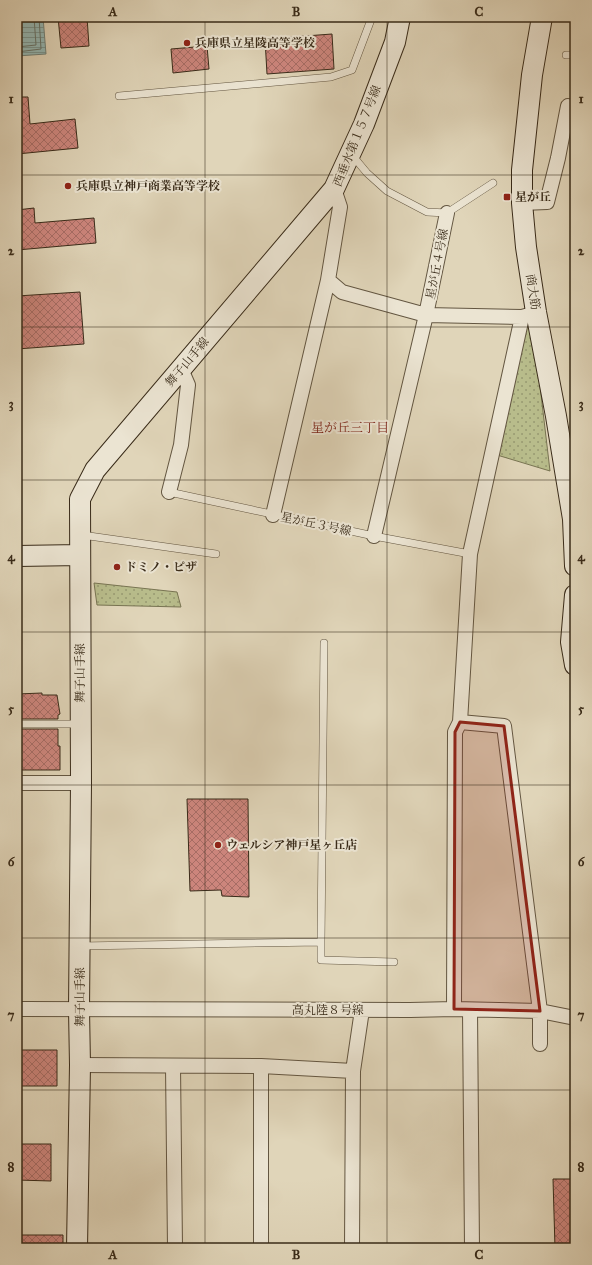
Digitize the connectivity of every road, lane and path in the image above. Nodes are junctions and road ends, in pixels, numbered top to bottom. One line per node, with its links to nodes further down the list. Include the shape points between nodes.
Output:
1 (372, 17): 6 (lane, via 352,70 338,75)
2 (400, 17): 8 (street, 西垂水第１５７号線, via 395,42)
3 (542, 17): 11 (street, 商大筋, via 523,154)
4 (575, 54): 5 (lane)
5 (566, 56)
6 (119, 96)
7 (571, 105): 11 (street, via 547,202)
8 (350, 154): 10 (street, 西垂水第１５７号線); 12 (lane, via 387,191 427,212)
9 (493, 183): 12 (lane)
10 (334, 190): 13 (street, 西垂水第１５７号線, via 340,207); 16 (street, 舞子山手線)
11 (522, 202): 14 (street, 商大筋)
12 (447, 213): 15 (street, 星が丘４号線)
13 (328, 280): 15 (street, via 342,292); 18 (street, 星が丘３号線)
14 (529, 314): 15 (street); 22 (street); 25 (street, 商大筋, via 556,416 573,519)
15 (426, 315): 20 (street)
16 (181, 369): 17 (street, via 188,385 181,445); 19 (street, 舞子山手線, via 94,470 80,499)
17 (169, 492): 18 (lane)
18 (273, 515): 20 (lane, 星が丘３号線)
19 (79, 534): 21 (lane); 23 (street, 舞子山手線)
20 (374, 536): 22 (lane, 星が丘３号線)
21 (216, 554)
22 (470, 554): 29 (street)
23 (80, 555): 24 (street); 31 (street, 舞子山手線)
24 (17, 556)
25 (575, 566)
26 (575, 595): 28 (street, via 571,642)
27 (324, 643): 34 (lane)
28 (575, 665)
29 (460, 722): 39 (street, via 455,732); 42 (street, via 504,726)
30 (17, 724): 31 (lane)
31 (80, 724): 33 (street, 舞子山手線)
32 (17, 783): 33 (street)
33 (81, 783): 35 (street, 舞子山手線)
34 (321, 942): 35 (lane); 36 (lane, via 321,960)
35 (80, 946): 38 (street, 舞子山手線)
36 (394, 962)
37 (17, 1009): 38 (street, 高丸陸８号線)
38 (79, 1009): 40 (street, 高丸陸８号線); 45 (street, 舞子山手線)
39 (454, 1009): 40 (street, 高丸陸８号線); 41 (street, 高丸陸８号線)
40 (362, 1010): 48 (street)
41 (470, 1010): 42 (street, 高丸陸８号線); 53 (street)
42 (540, 1011): 43 (street, 高丸陸８号線); 44 (street)
43 (575, 1018)
44 (540, 1044)
45 (80, 1065): 46 (street); 49 (street, 舞子山手線)
46 (173, 1066): 47 (street); 50 (street)
47 (261, 1066): 48 (street); 51 (street)
48 (353, 1071): 52 (street)
49 (77, 1248)
50 (175, 1248)
51 (261, 1248)
52 (352, 1248)
53 (472, 1248)

